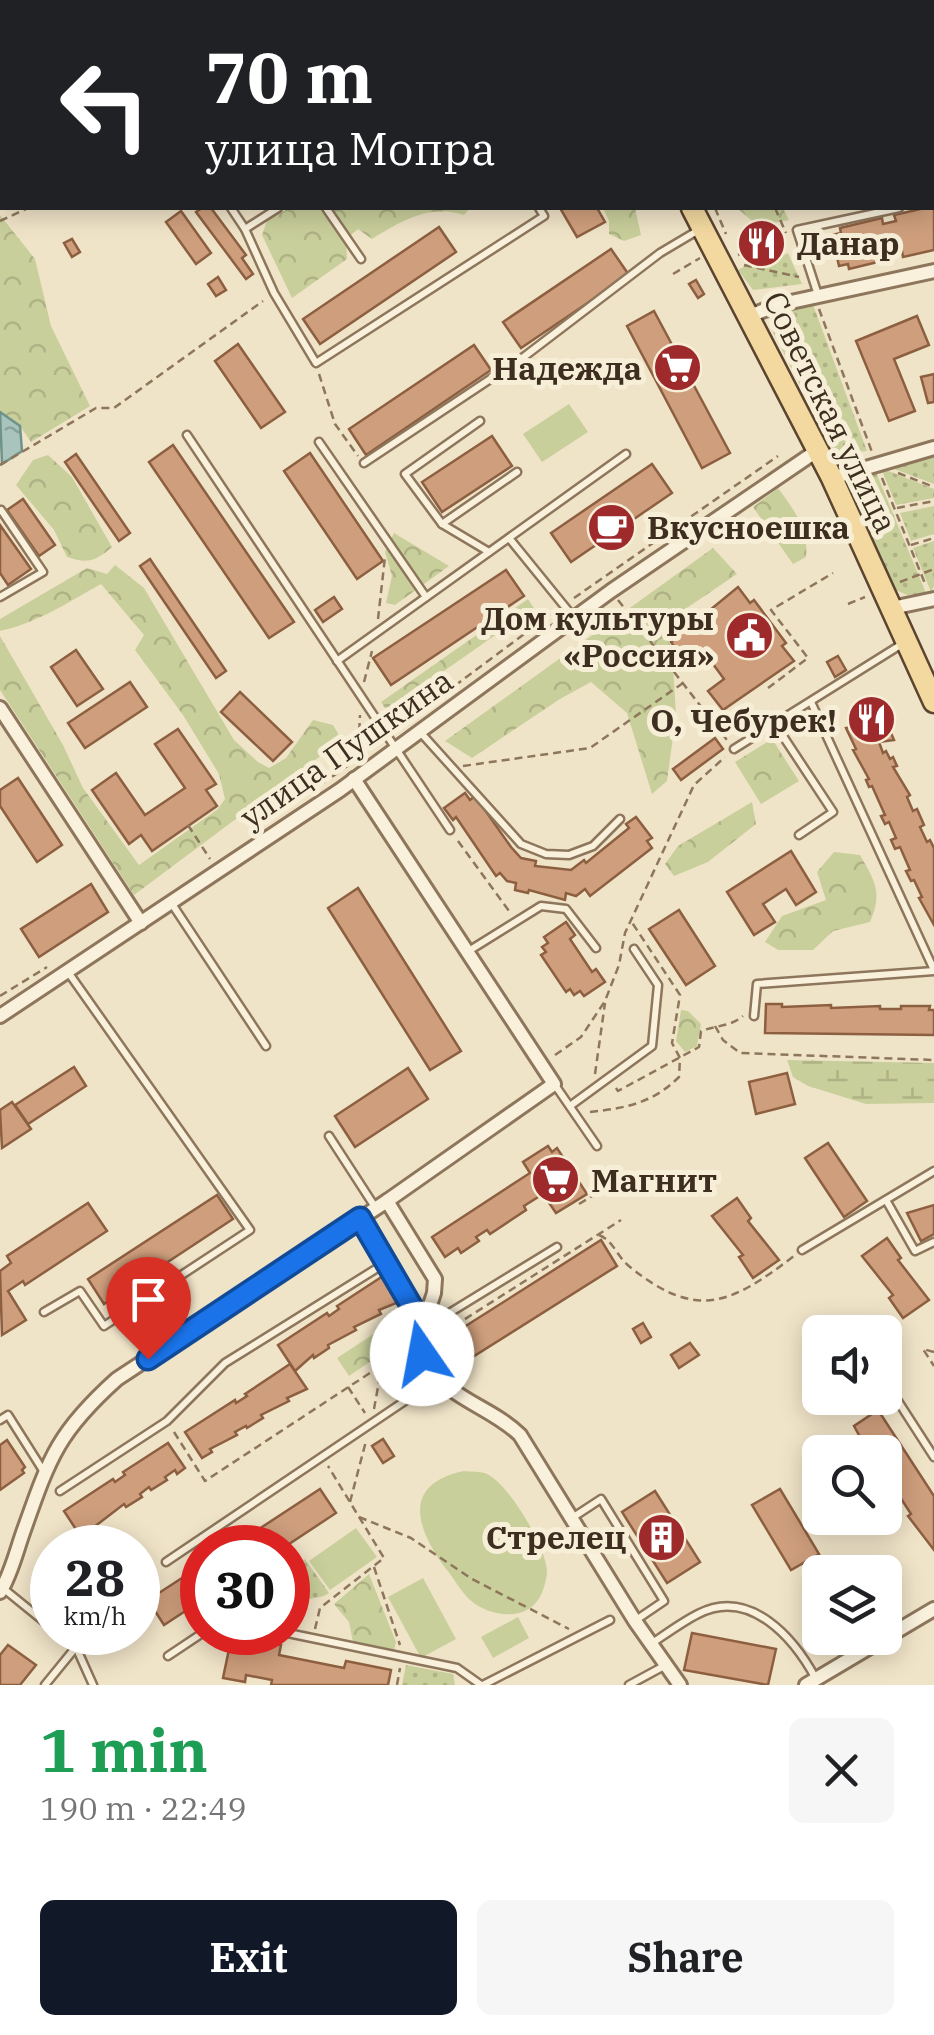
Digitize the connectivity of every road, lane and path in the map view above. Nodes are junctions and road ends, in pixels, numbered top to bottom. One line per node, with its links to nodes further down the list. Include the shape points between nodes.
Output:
1 (24, 210): 8 (path)
2 (232, 210): 10 (lane)
3 (275, 210): 10 (lane)
4 (327, 210): 12 (lane)
5 (540, 210): 18 (lane, via 544,216)
6 (693, 210): 9 (main road, Советская улица)
7 (890, 210): 16 (lane, via 797,230)
8 (0, 221)
9 (702, 228): 17 (main road, Советская улица); 25 (lane)
10 (245, 229): 15 (lane)
11 (754, 249): 14 (path, via 736,256 740,264)
12 (361, 259)
13 (934, 271): 16 (street)
14 (806, 279)
15 (274, 293): 18 (lane); 27 (path, via 114,408 96,408)
16 (819, 296): 17 (street)
17 (750, 316): 23 (main road, Советская улица)
18 (316, 363): 25 (path, via 335,424)
19 (480, 421): 34 (lane, via 405,474)
20 (187, 435): 47 (lane)
21 (319, 442): 42 (lane)
22 (934, 448): 26 (street)
23 (818, 450): 29 (main road, Советская улица); 40 (street, улица Пушкина)
24 (626, 454): 35 (lane)
25 (364, 463)
26 (876, 464): 29 (street); 30 (path)
27 (0, 465)
28 (516, 472): 34 (lane)
29 (832, 478): 44 (main road, Советская улица)
30 (934, 487)
31 (934, 501): 32 (path)
32 (896, 508)
33 (0, 510): 41 (lane, via 42,572)
34 (442, 524): 38 (lane)
35 (509, 538): 38 (lane); 45 (lane)
36 (934, 538): 37 (path)
37 (910, 546)
38 (489, 552): 42 (lane)
39 (833, 573): 49 (path, via 770,610 808,658)
40 (612, 592): 45 (street, улица Пушкина); 48 (path)
41 (0, 597)
42 (426, 597): 47 (lane)
43 (934, 599): 44 (street)
44 (892, 608): 46 (main road, Советская улица)
45 (574, 620): 54 (street, улица Пушкина)
46 (907, 641): 50 (lane); 51 (main road, Советская улица)
47 (337, 661): 56 (lane)
48 (684, 682): 55 (path); 57 (path, via 590,748)
49 (768, 688)
50 (810, 702): 53 (lane); 70 (lane)
51 (934, 702)
52 (0, 708): 66 (street)
53 (774, 724): 55 (lane); 62 (lane, via 833,812)
54 (420, 732): 56 (street, улица Пушкина); 57 (lane)
55 (734, 749): 79 (path, via 694,785 625,934 605,1001 582,1037)
56 (395, 750): 58 (street, улица Пушкина); 61 (lane)
57 (452, 767): 59 (lane, via 521,844 546,854 592,846)
58 (354, 779): 64 (street, улица Пушкина); 69 (street)
59 (620, 820)
60 (188, 826): 63 (path)
61 (450, 830): 65 (path)
62 (798, 835)
63 (211, 860)
64 (171, 902): 66 (street, улица Пушкина); 76 (lane)
65 (516, 920): 67 (lane, via 541,906 566,909); 69 (lane)
66 (141, 922): 71 (street, улица Пушкина)
67 (596, 948)
68 (634, 949): 82 (lane, via 658,985 652,1046)
69 (466, 953): 79 (street)
70 (934, 970): 72 (lane, via 757,984)
71 (68, 971): 73 (street, улица Пушкина); 99 (lane, via 250,1230 104,1326 80,1291)
72 (755, 1006): 74 (lane); 75 (path, via 731,1026)
73 (0, 1016)
74 (754, 1016)
75 (715, 1026): 77 (path, via 702,1031 699,1047); 78 (path, via 740,1053)
76 (266, 1046)
77 (680, 1058): 81 (path, via 618,1091); 83 (path, via 679,1078 662,1094 632,1107)
78 (934, 1060)
79 (541, 1065): 80 (street)
80 (554, 1084): 82 (lane); 89 (street)
81 (613, 1084)
82 (570, 1106): 85 (lane)
83 (590, 1112)
84 (329, 1136): 89 (lane)
85 (596, 1146)
86 (934, 1172): 88 (lane)
87 (602, 1190): 90 (path)
88 (886, 1200): 94 (lane, via 915,1250); 96 (lane)
89 (381, 1204): 91 (street); 100 (street, via 435,1279)
90 (579, 1204)
91 (360, 1218): 97 (lane); 112 (street, via 117,1380 73,1420)
92 (620, 1220): 93 (path)
93 (599, 1235): 96 (path, via 642,1277 689,1302 752,1289); 100 (path)
94 (934, 1242)
95 (557, 1247): 100 (lane)
96 (802, 1250)
97 (387, 1262): 98 (lane); 108 (lane, via 225,1363)
98 (404, 1292): 100 (lane); 102 (path)
99 (44, 1312)
100 (419, 1340): 102 (path); 104 (street)
101 (934, 1352): 103 (path, via 923,1349)
102 (382, 1365): 105 (path); 109 (path)
103 (934, 1366)
104 (438, 1379): 109 (lane); 116 (street, via 520,1435)
105 (348, 1388): 108 (path, via 205,1481); 109 (path)
106 (902, 1408): 111 (lane)
107 (0, 1420): 112 (lane, via 8,1415)
108 (167, 1422): 113 (lane)
109 (371, 1423): 110 (lane); 114 (path)
110 (322, 1456): 114 (path); 117 (lane)
111 (934, 1458)
112 (44, 1472): 119 (street)
113 (60, 1490)
114 (350, 1502): 115 (path)
115 (360, 1518): 118 (path, via 384,1558); 124 (path, via 410,1538 472,1579)
116 (572, 1518): 123 (street); 123 (lane, via 601,1499 664,1601)
117 (166, 1562)
118 (374, 1566): 125 (path, via 320,1608); 131 (path)
119 (2, 1590): 121 (lane)
120 (934, 1610): 133 (street)
121 (30, 1611)
122 (610, 1620): 124 (lane)
123 (635, 1621): 126 (street)
124 (581, 1634): 137 (lane)
125 (312, 1639): 131 (lane)
126 (650, 1644): 132 (street); 133 (lane, via 698,1613 731,1606 769,1620 789,1636)
127 (180, 1648): 130 (lane)
128 (69, 1655): 134 (lane)
129 (80, 1655): 135 (lane)
130 (168, 1656)
131 (402, 1657): 136 (path); 137 (lane, via 457,1668)
132 (664, 1666): 138 (lane); 139 (street)
133 (811, 1682)
134 (45, 1685)
135 (93, 1685)
136 (397, 1685)
137 (482, 1685)
138 (629, 1685)
139 (680, 1685)

